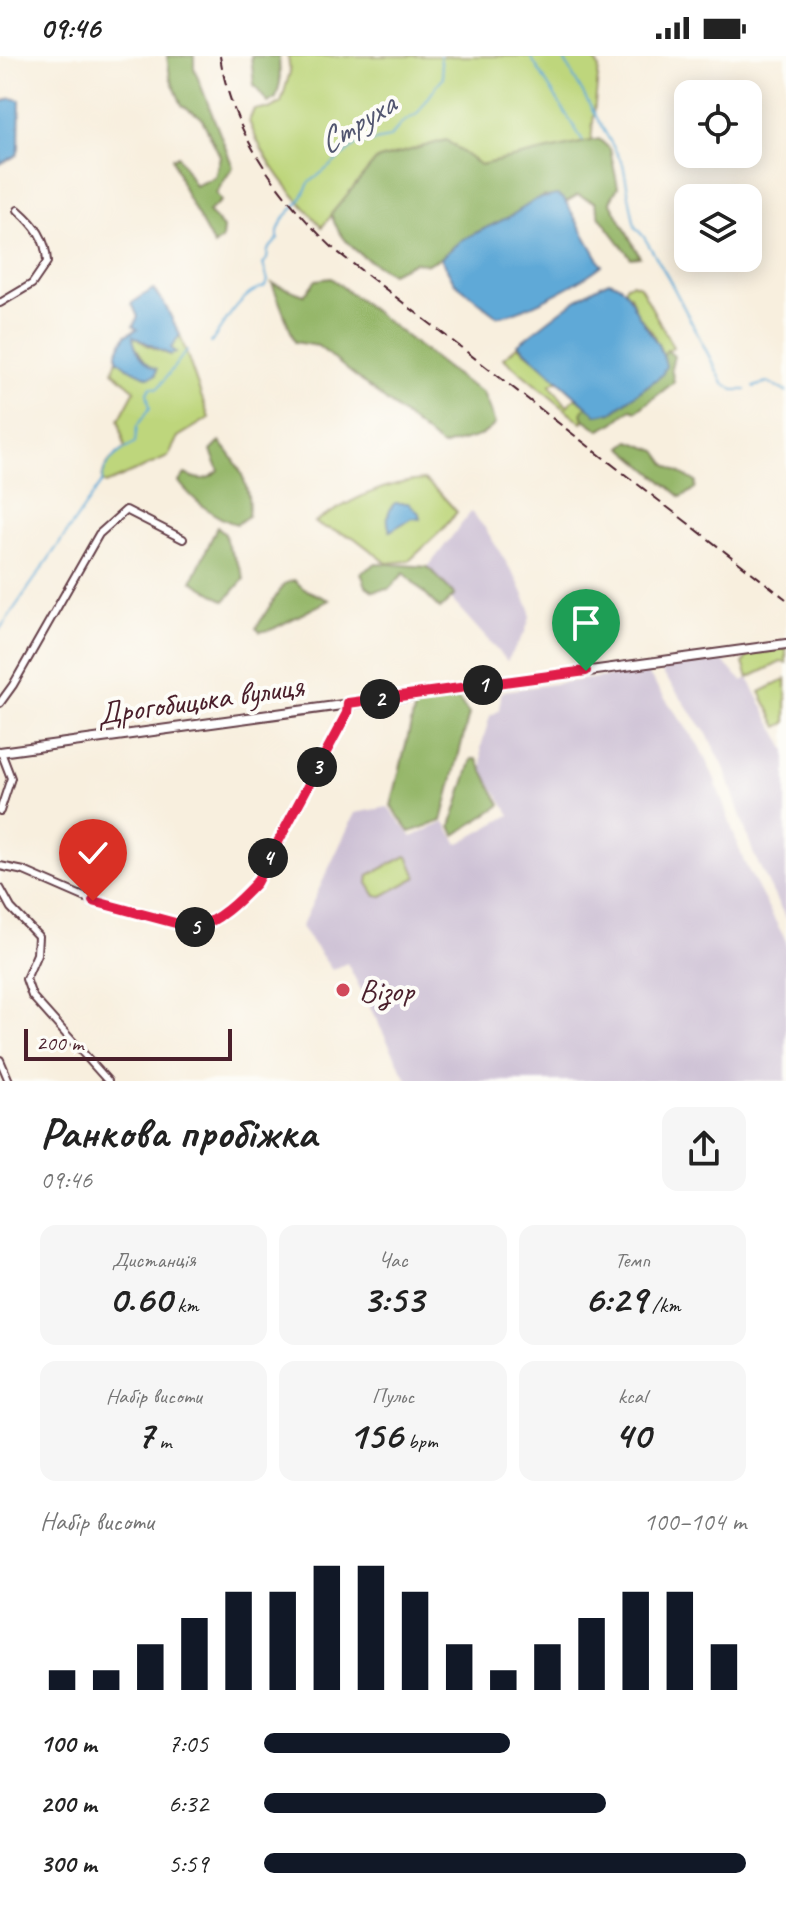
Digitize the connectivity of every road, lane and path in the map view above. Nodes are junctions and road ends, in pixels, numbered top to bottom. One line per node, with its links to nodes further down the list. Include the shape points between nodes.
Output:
1 (18, 210): 2 (street, via 42,238 47,262 32,284)
2 (0, 303)
3 (183, 539): 5 (street, via 126,510 99,534)
4 (786, 644): 6 (street, Дрогобицька вулиця)
5 (0, 703)
6 (348, 703): 7 (street, Дрогобицька вулиця); 9 (street, via 256,883 201,927 93,901)
7 (0, 752): 8 (street, via 11,778)
8 (0, 811)
9 (0, 866)
10 (0, 888): 13 (street, via 38,936 26,979 32,996)
11 (0, 1060): 12 (street)
12 (9, 1081)
13 (108, 1081)

